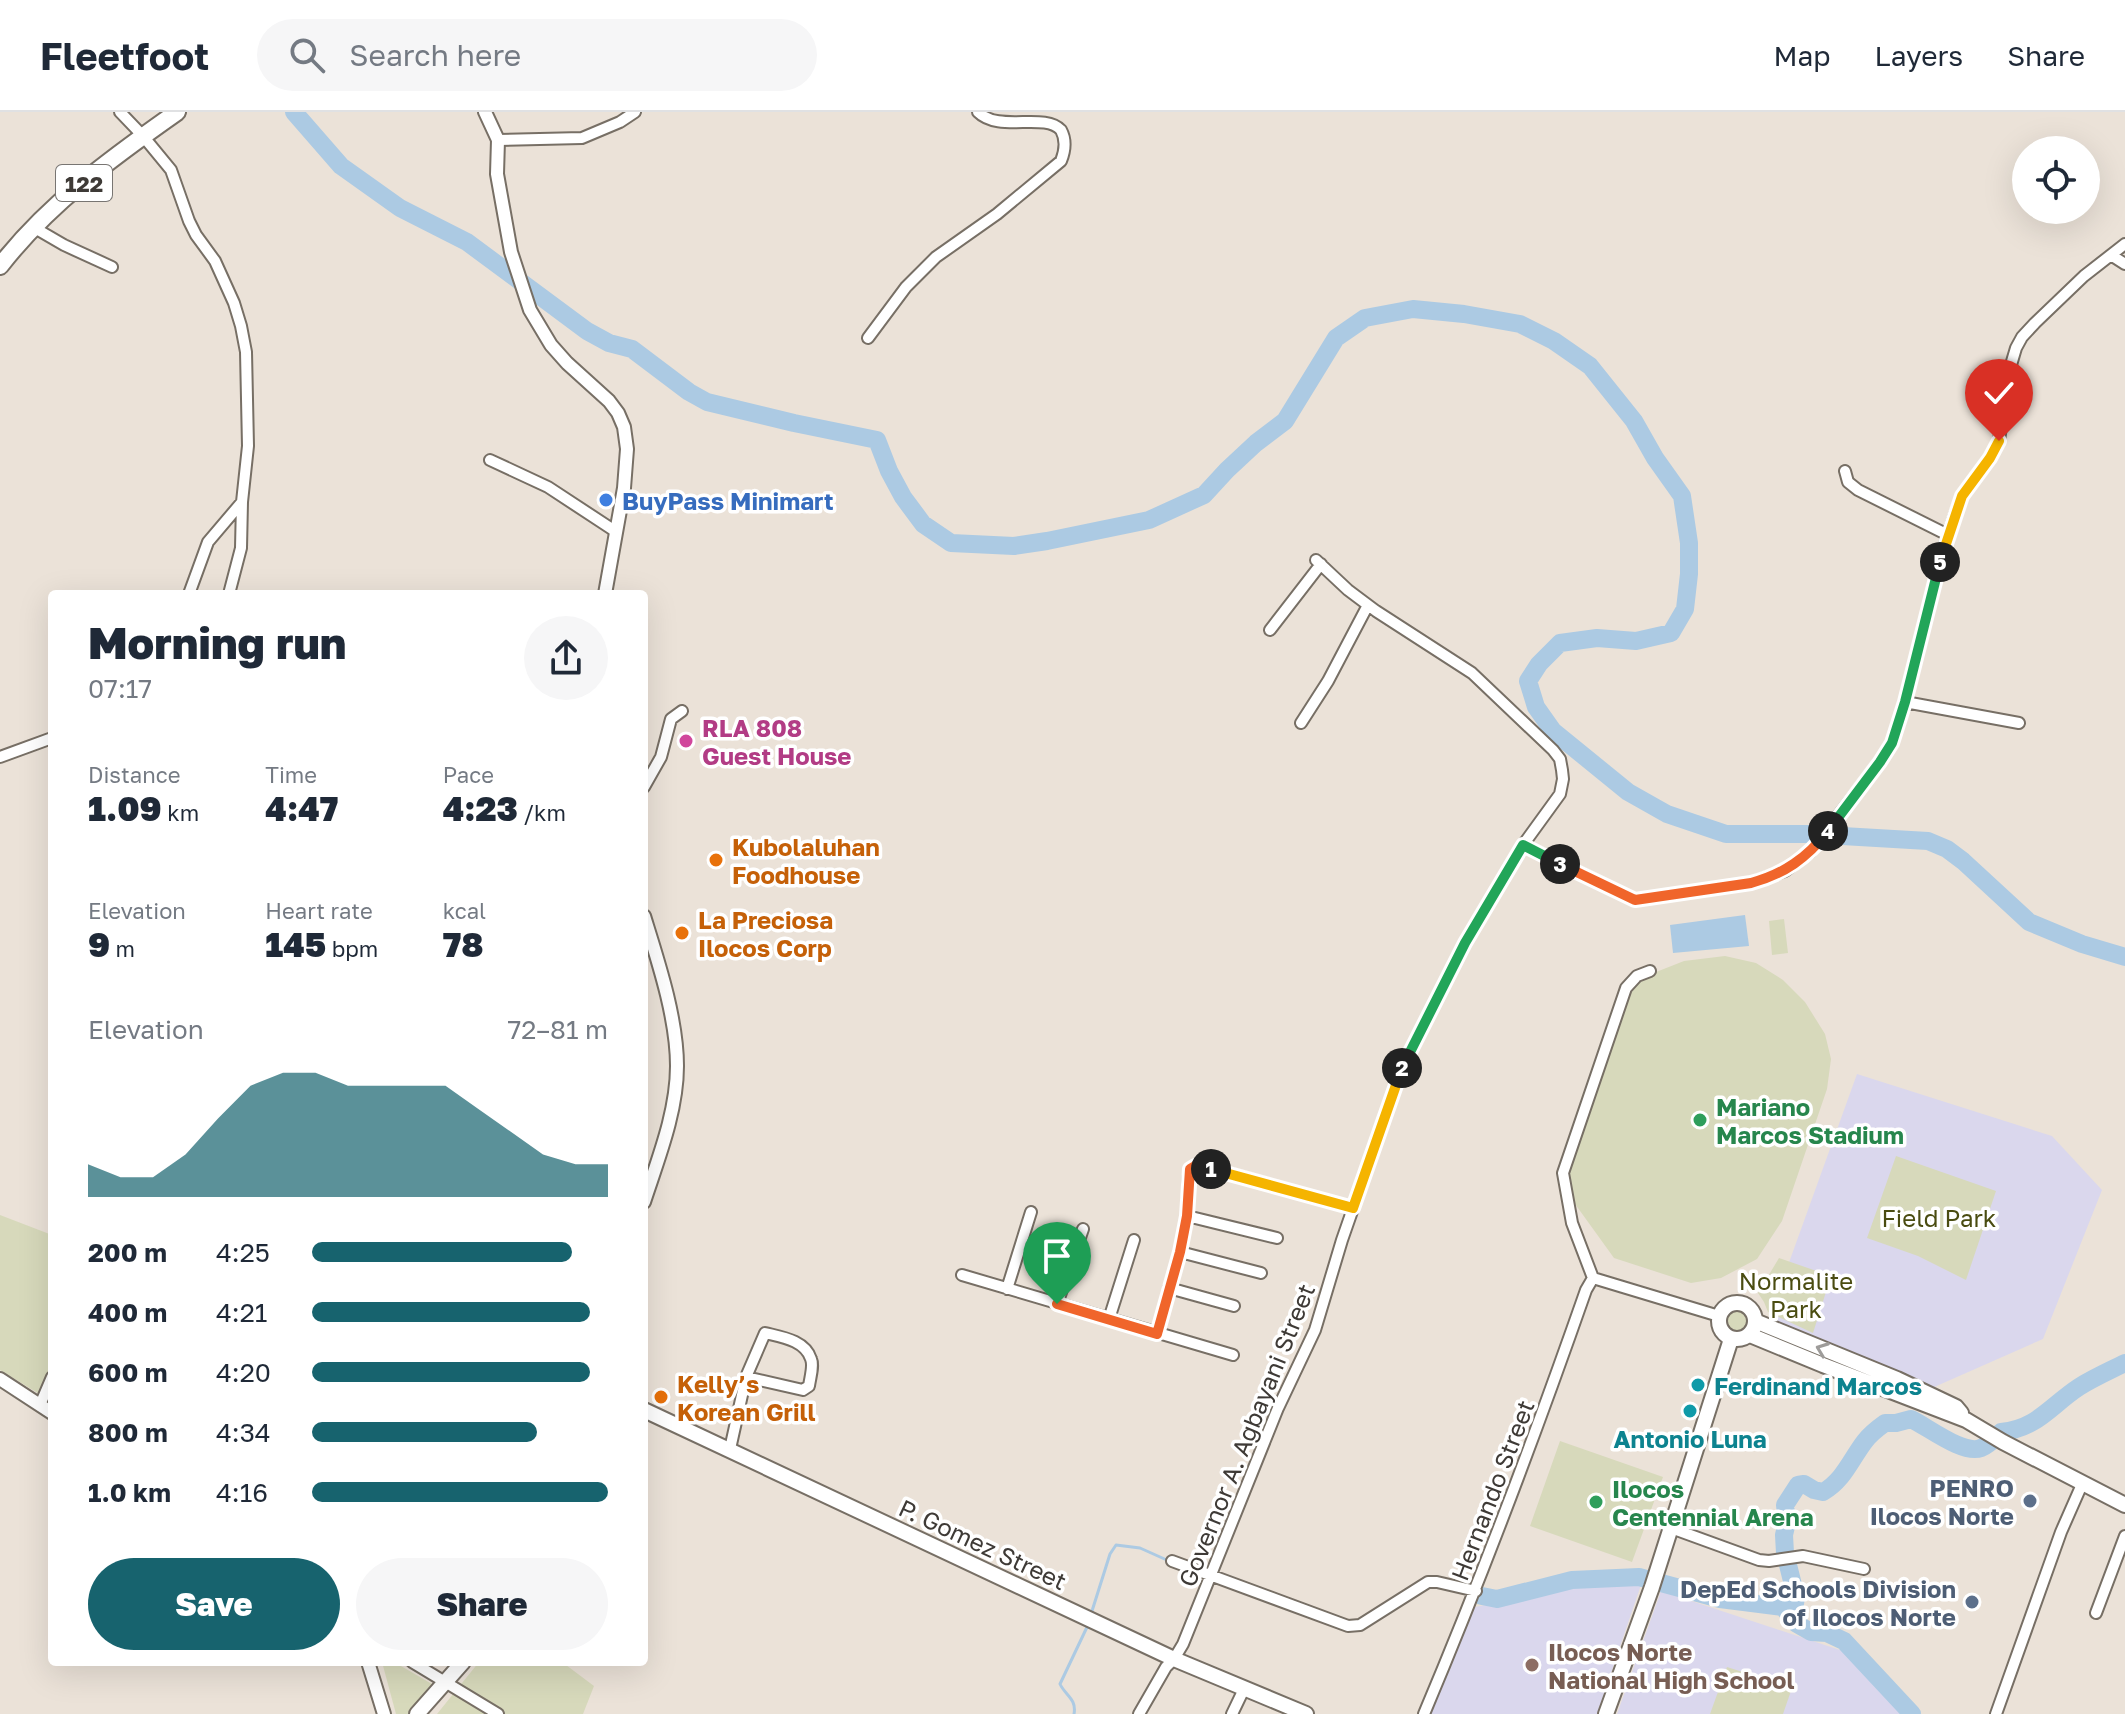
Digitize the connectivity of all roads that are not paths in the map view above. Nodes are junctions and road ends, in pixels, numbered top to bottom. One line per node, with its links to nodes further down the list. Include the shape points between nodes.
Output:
1 (120, 112): 6 (street)
2 (177, 112): 6 (main road, 122)
3 (485, 112): 7 (street)
4 (635, 112): 7 (street, via 582,138)
5 (978, 112): 14 (street, via 994,120 1025,117 1054,122 1065,139 1061,161 936,257)
6 (143, 136): 8 (main road, 122); 17 (street, via 171,170 189,221 215,261 241,326 248,414)
7 (498, 140): 18 (street, via 497,174 511,252 530,310 551,345 609,401 624,427 624,488)
8 (33, 227): 12 (main road, 122); 13 (street)
9 (2125, 244): 10 (street)
10 (2111, 255): 11 (street); 19 (street, via 2022,337 2008,375 1999,441 1962,496)
11 (2125, 264)
12 (0, 266)
13 (112, 267)
14 (868, 338)
15 (490, 460): 18 (street, via 548,487)
16 (1845, 471): 19 (street, via 1858,490)
17 (242, 502): 20 (street, via 208,542); 21 (street, via 241,548)
18 (615, 531): 22 (street)
19 (1948, 535): 25 (street)
20 (190, 590)
21 (230, 590)
22 (606, 590)
23 (1368, 605): 24 (street, Governor A. Agbayani Street, via 1318,562); 27 (street); 32 (street, Governor A. Agbayani Street, via 1472,673 1560,759 1560,794)
24 (1270, 630)
25 (1905, 702): 28 (street); 32 (street, via 1892,743 1821,840 1788,869 1767,878 1635,900)
26 (682, 711): 31 (street, via 671,719 661,757)
27 (1301, 723)
28 (2019, 723)
29 (48, 739): 30 (street)
30 (0, 757)
31 (648, 780)
32 (1523, 845): 36 (street, Governor A. Agbayani Street, via 1465,943 1402,1068)
33 (648, 928): 35 (street, via 674,1032 677,1068)
34 (1650, 971): 45 (street, via 1626,988 1563,1173 1572,1223)
35 (648, 1189)
36 (1353, 1208): 38 (street, via 1195,1166 1189,1174); 69 (street, Governor A. Agbayani Street, via 1315,1330)
37 (1031, 1212): 47 (street)
38 (1187, 1216): 40 (street); 42 (street)
39 (1083, 1229): 48 (street)
40 (1277, 1238)
41 (1134, 1240): 51 (street)
42 (1180, 1252): 43 (street); 46 (street)
43 (1261, 1273)
44 (962, 1275): 47 (street)
45 (1593, 1278): 50 (street); 70 (street, Hernando Street)
46 (1169, 1288): 49 (street); 53 (street)
47 (1007, 1289): 48 (street)
48 (1057, 1304): 51 (street)
49 (1234, 1306)
50 (1719, 1316): 52 (main road, via 1725,1307 1740,1303 1755,1316); 54 (main road, via 1719,1327)
51 (1109, 1319): 53 (street)
52 (1753, 1328): 54 (main road, via 1741,1339); 63 (main road, via 1823,1365 1966,1420)
53 (1157, 1334): 55 (street)
54 (1731, 1339): 65 (main road)
55 (1233, 1355)
56 (746, 1377): 56 (street, via 803,1390 809,1386 813,1362 796,1341 765,1333); 62 (street)
57 (0, 1379): 59 (street)
58 (48, 1386): 59 (street)
59 (40, 1405): 60 (street)
60 (48, 1410)
61 (648, 1412): 62 (main road, P. Gomez Street)
62 (730, 1449): 72 (main road, P. Gomez Street)
63 (2083, 1482): 64 (main road); 86 (street)
64 (2125, 1505)
65 (1671, 1528): 68 (street, via 1759,1560 1803,1556); 85 (main road)
66 (2125, 1536): 71 (street)
67 (1172, 1561): 69 (street)
68 (1864, 1569)
69 (1211, 1575): 70 (street, via 1348,1626 1360,1625 1428,1582); 72 (street, Governor A. Agbayani Street)
70 (1476, 1591): 84 (street, Hernando Street)
71 (2096, 1613)
72 (1174, 1659): 77 (main road, P. Gomez Street); 81 (street, Governor A. Agbayani Street)
73 (369, 1666): 78 (street)
74 (419, 1666): 76 (street)
75 (459, 1666): 76 (main road)
76 (445, 1682): 79 (main road); 80 (street)
77 (1244, 1689): 82 (street); 83 (main road, P. Gomez Street)
78 (384, 1714)
79 (417, 1714)
80 (498, 1714)
81 (1139, 1714)
82 (1232, 1714)
83 (1306, 1714)
84 (1424, 1714)
85 (1606, 1714)
86 (1996, 1714)

